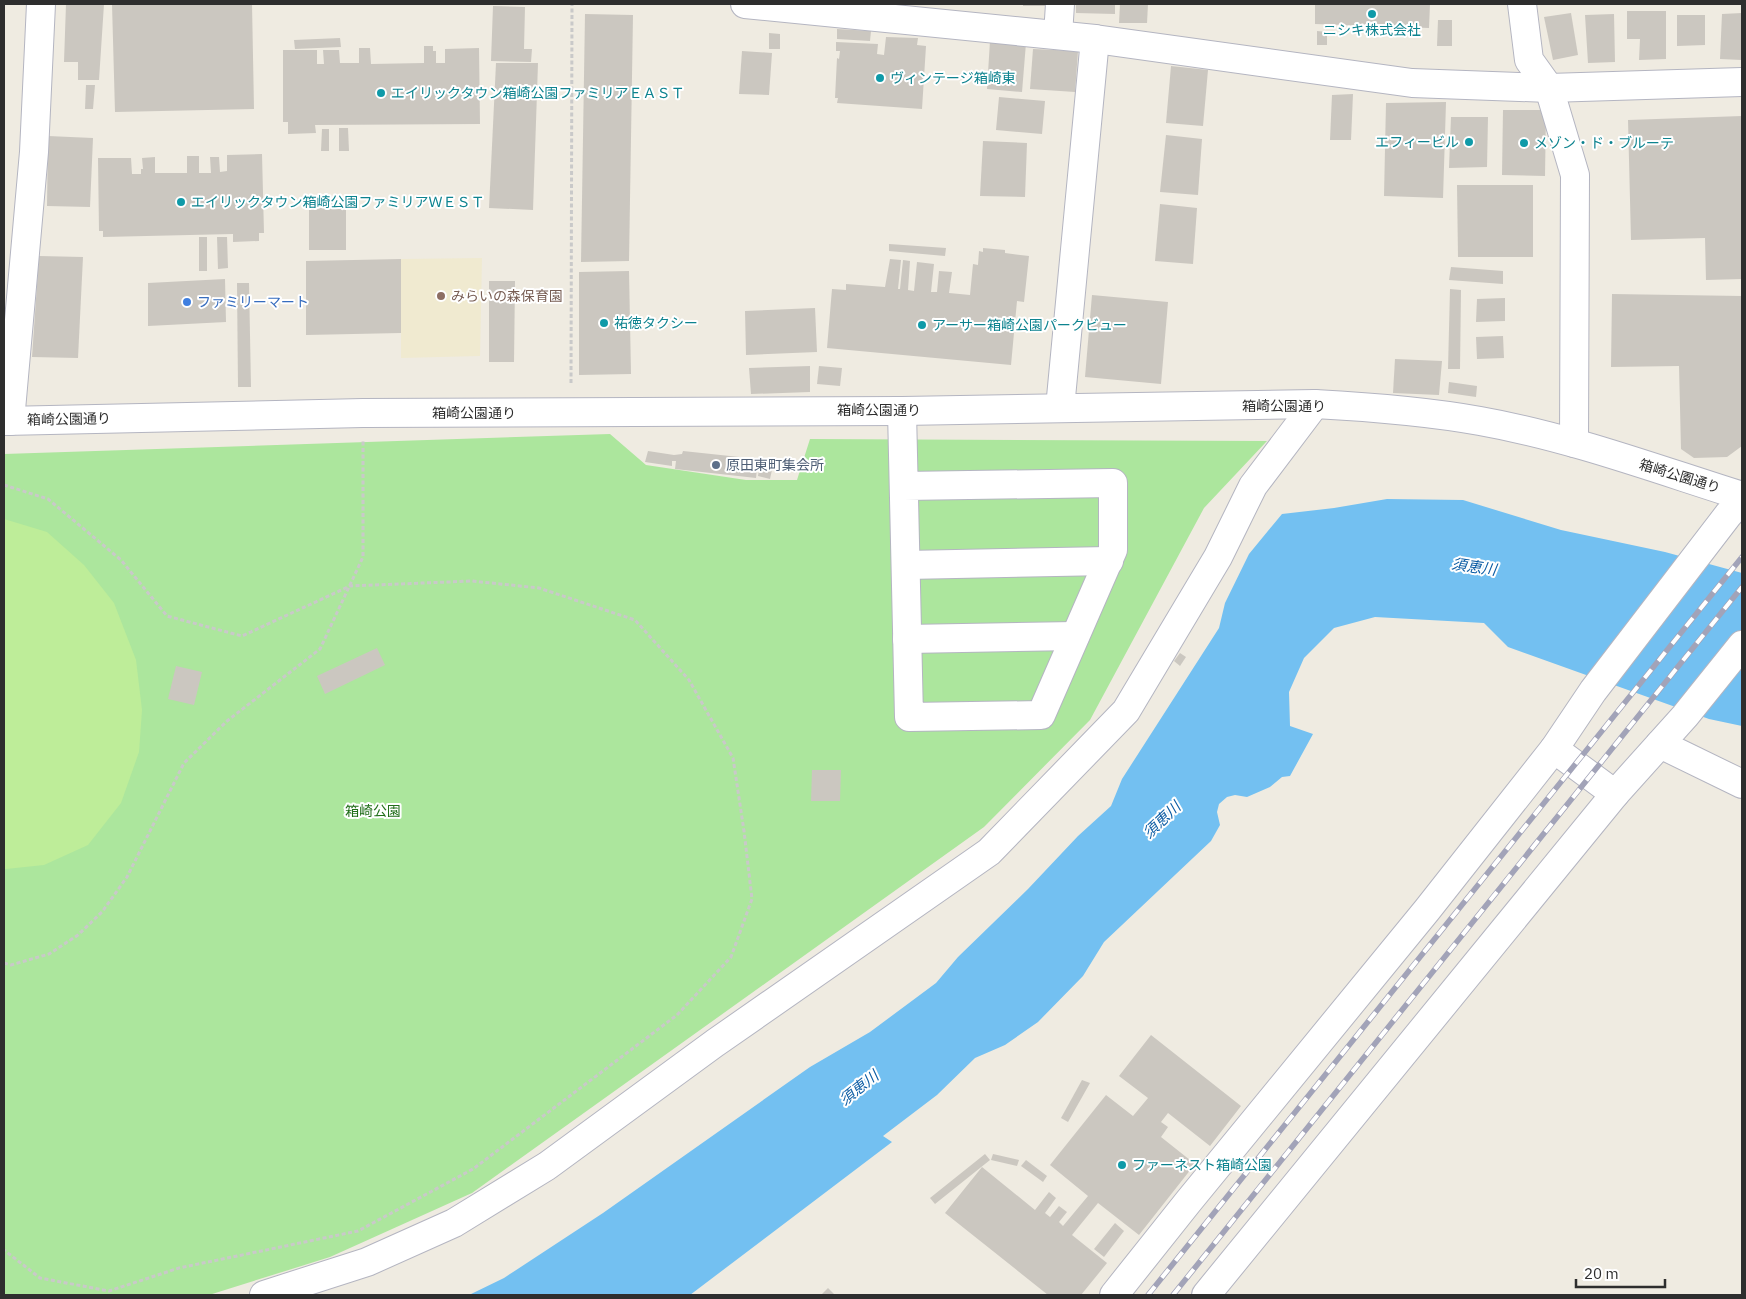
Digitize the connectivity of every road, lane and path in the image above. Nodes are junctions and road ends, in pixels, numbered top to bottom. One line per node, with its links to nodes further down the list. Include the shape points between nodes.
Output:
1 (41, 4): 16 (street, via 34,152)
2 (572, 4): 14 (path)
3 (745, 4): 6 (street)
4 (1060, 4): 7 (street)
5 (1522, 4): 10 (street, via 1529,60)
6 (962, 15): 7 (street)
7 (1058, 35): 8 (street)
8 (1095, 39): 10 (street, via 1412,82); 12 (street)
9 (1742, 82): 10 (street)
10 (1549, 88): 17 (street, via 1575,175)
11 (1315, 404): 12 (street, 箱崎公園通り); 17 (street, 箱崎公園通り, via 1433,413); 33 (street, via 1253,486 1218,557 1126,711 989,852 714,1043 546,1166 454,1223 367,1262)
12 (1060, 408): 13 (street, 箱崎公園通り)
13 (902, 411): 14 (street, 箱崎公園通り); 19 (street)
14 (572, 412): 15 (street, 箱崎公園通り)
15 (363, 413): 16 (street, 箱崎公園通り); 23 (path, via 363,557)
16 (7, 421)
17 (1574, 443): 20 (street, 箱崎公園通り)
18 (4, 485): 23 (path, via 48,499 121,560 167,616 242,636)
19 (904, 486): 21 (street, via 1113,483 1113,550); 22 (street)
20 (1738, 503): 28 (street, via 1593,691)
21 (1109, 561): 22 (street); 24 (street)
22 (906, 565): 25 (street)
23 (350, 586): 31 (path, via 320,649 227,721 184,763 127,877 102,912 78,935 49,954 10,965); 32 (path, via 472,581 539,588 635,620 689,680 733,758 752,900 731,957 677,1014 473,1169 358,1231 179,1268 109,1291 40,1278)
24 (1075, 636): 25 (street); 25 (street, via 1041,715 909,718)
25 (907, 639)
26 (1742, 645): 27 (street)
27 (1660, 744): 29 (street); 30 (street)
28 (1554, 749): 30 (street); 34 (street)
29 (1742, 784)
30 (1615, 794): 35 (street)
31 (4, 963)
32 (4, 1250)
33 (264, 1295)
34 (1114, 1295)
35 (1206, 1295)

